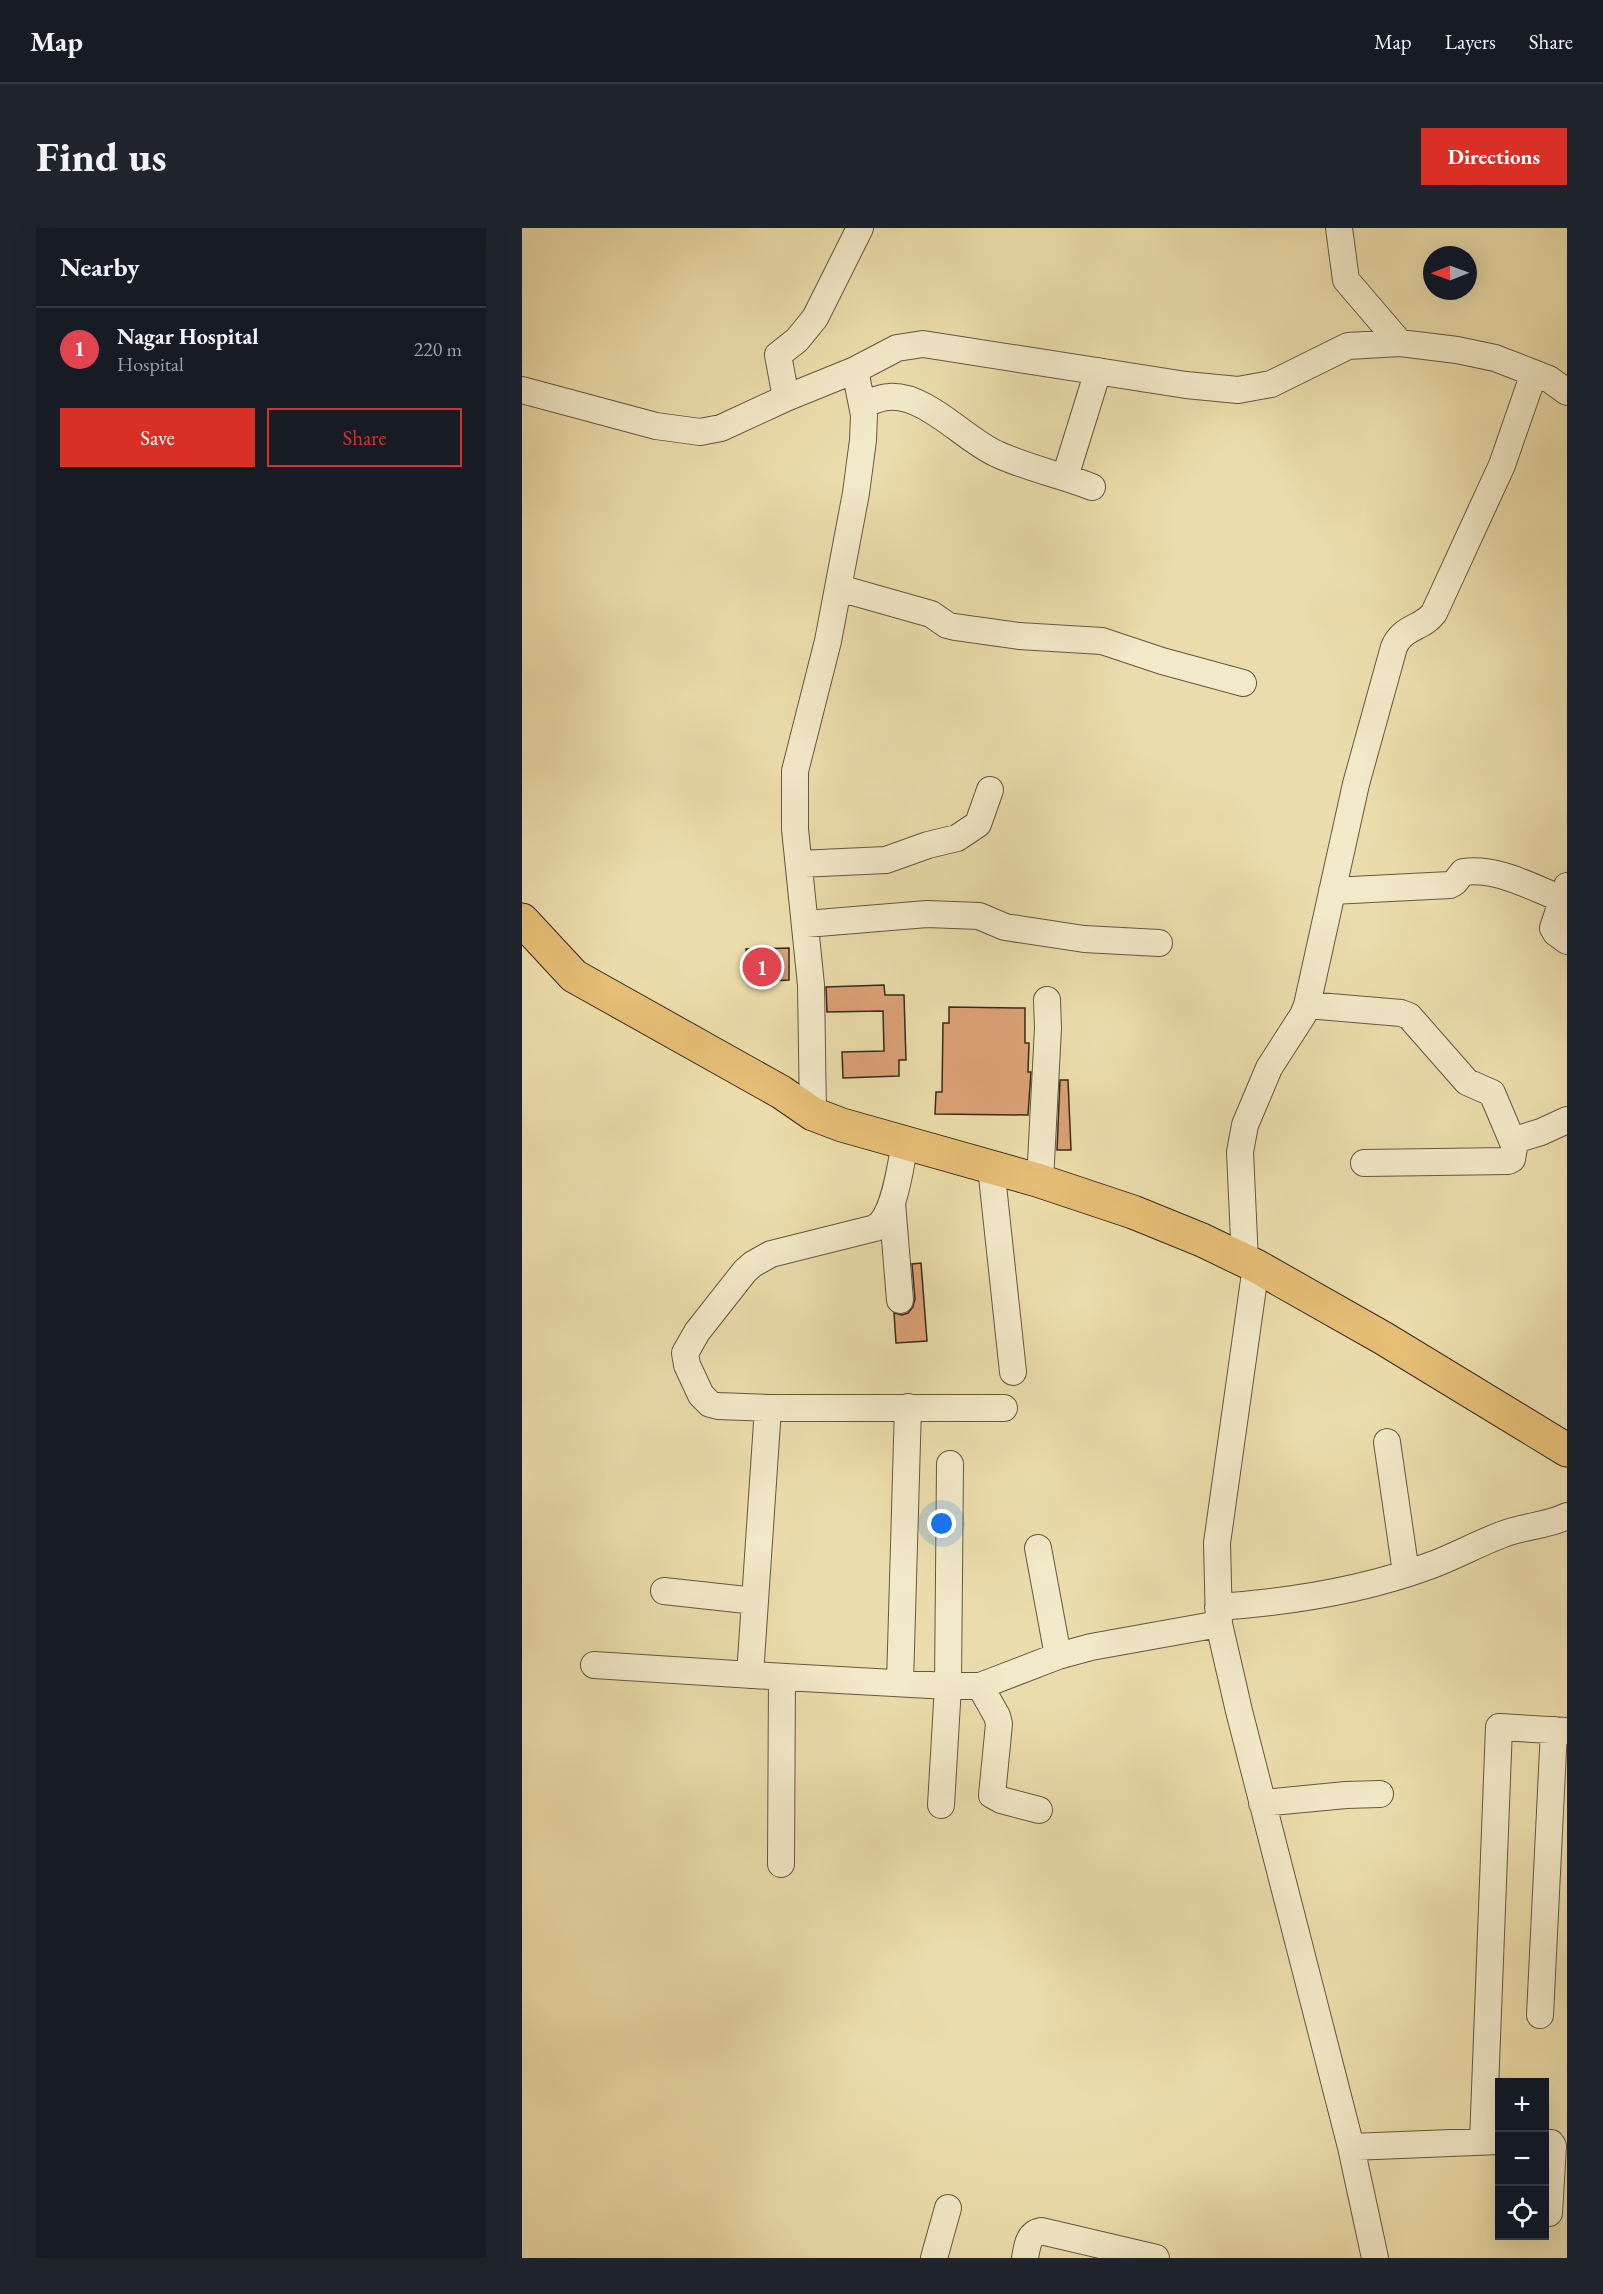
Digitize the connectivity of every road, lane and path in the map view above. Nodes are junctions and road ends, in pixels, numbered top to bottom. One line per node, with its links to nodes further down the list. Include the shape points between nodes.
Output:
1 (860, 228): 9 (street, via 815,318 778,355)
2 (1339, 228): 3 (street, via 1346,280)
3 (1400, 343): 5 (street, via 1348,346 1292,376 1245,390); 6 (street, via 1495,358)
4 (855, 370): 5 (street, via 897,348 923,344); 9 (street); 10 (street)
5 (1098, 371): 11 (street)
6 (1534, 373): 7 (street); 17 (street, via 1502,465 1434,613 1400,635 1394,647 1356,784)
7 (1566, 389)
8 (522, 390): 9 (street, via 656,426 700,432 721,428)
9 (786, 398)
10 (863, 405): 11 (street, via 900,397 952,423 996,454); 13 (street, via 861,454)
11 (1065, 477): 12 (street)
12 (1092, 487)
13 (839, 588): 14 (street, via 931,614 955,627 1102,641); 16 (street, via 795,771)
14 (1243, 683)
15 (990, 790): 16 (street, via 978,824 957,838 886,861)
16 (799, 864): 20 (street)
17 (1332, 891): 18 (street, via 1450,885 1463,872 1473,871); 24 (street)
18 (1564, 892): 21 (street, via 1553,928)
19 (522, 920): 25 (main road, via 574,976 781,1092)
20 (806, 924): 22 (street, via 927,914 979,916 1005,927 1084,939); 25 (street)
21 (1567, 941)
22 (1159, 943)
23 (1047, 1000): 31 (street)
24 (1306, 1005): 28 (street, via 1409,1016 1467,1082 1492,1093); 33 (street, via 1269,1068 1245,1125 1240,1152)
25 (813, 1114): 27 (main road)
26 (1567, 1120): 28 (street, via 1520,1137)
27 (905, 1144): 30 (main road); 32 (street)
28 (1514, 1145): 29 (street, via 1512,1159 1508,1161)
29 (1364, 1163)
30 (991, 1167): 31 (main road); 35 (street)
31 (1040, 1181): 33 (main road, via 1161,1223)
32 (892, 1203): 34 (street); 37 (street, via 875,1228 771,1254 753,1264 686,1349 687,1365 706,1402)
33 (1251, 1263): 40 (main road); 47 (street, via 1217,1543)
34 (900, 1300)
35 (1013, 1372)
36 (908, 1407): 37 (street); 38 (street); 52 (street)
37 (768, 1408): 46 (street)
38 (1004, 1408)
39 (1387, 1442): 44 (street)
40 (1567, 1450)
41 (950, 1464): 53 (street)
42 (1567, 1516): 44 (street, via 1501,1535)
43 (1038, 1548): 48 (street)
44 (1406, 1573): 47 (street)
45 (664, 1591): 46 (street)
46 (755, 1600): 50 (street)
47 (1218, 1616): 48 (street); 57 (street)
48 (1058, 1656): 54 (street)
49 (594, 1665): 50 (street)
50 (750, 1675): 51 (street)
51 (782, 1677): 52 (street); 60 (street)
52 (900, 1683): 53 (street)
53 (948, 1686): 54 (street); 58 (street)
54 (980, 1686): 59 (street, via 999,1721 992,1795)
55 (1561, 1730): 61 (street); 62 (street, via 1499,1726)
56 (1380, 1794): 57 (street)
57 (1262, 1803): 64 (street)
58 (941, 1805)
59 (1039, 1810)
60 (781, 1864)
61 (1540, 2016)
62 (1491, 2141): 64 (street)
63 (1549, 2144): 66 (street, via 1553,2146)
64 (1351, 2147): 70 (street)
65 (948, 2208): 67 (street)
66 (1549, 2213)
67 (934, 2258)
68 (1025, 2258): 69 (street, via 1031,2237 1041,2231)
69 (1156, 2258)
70 (1375, 2258)

